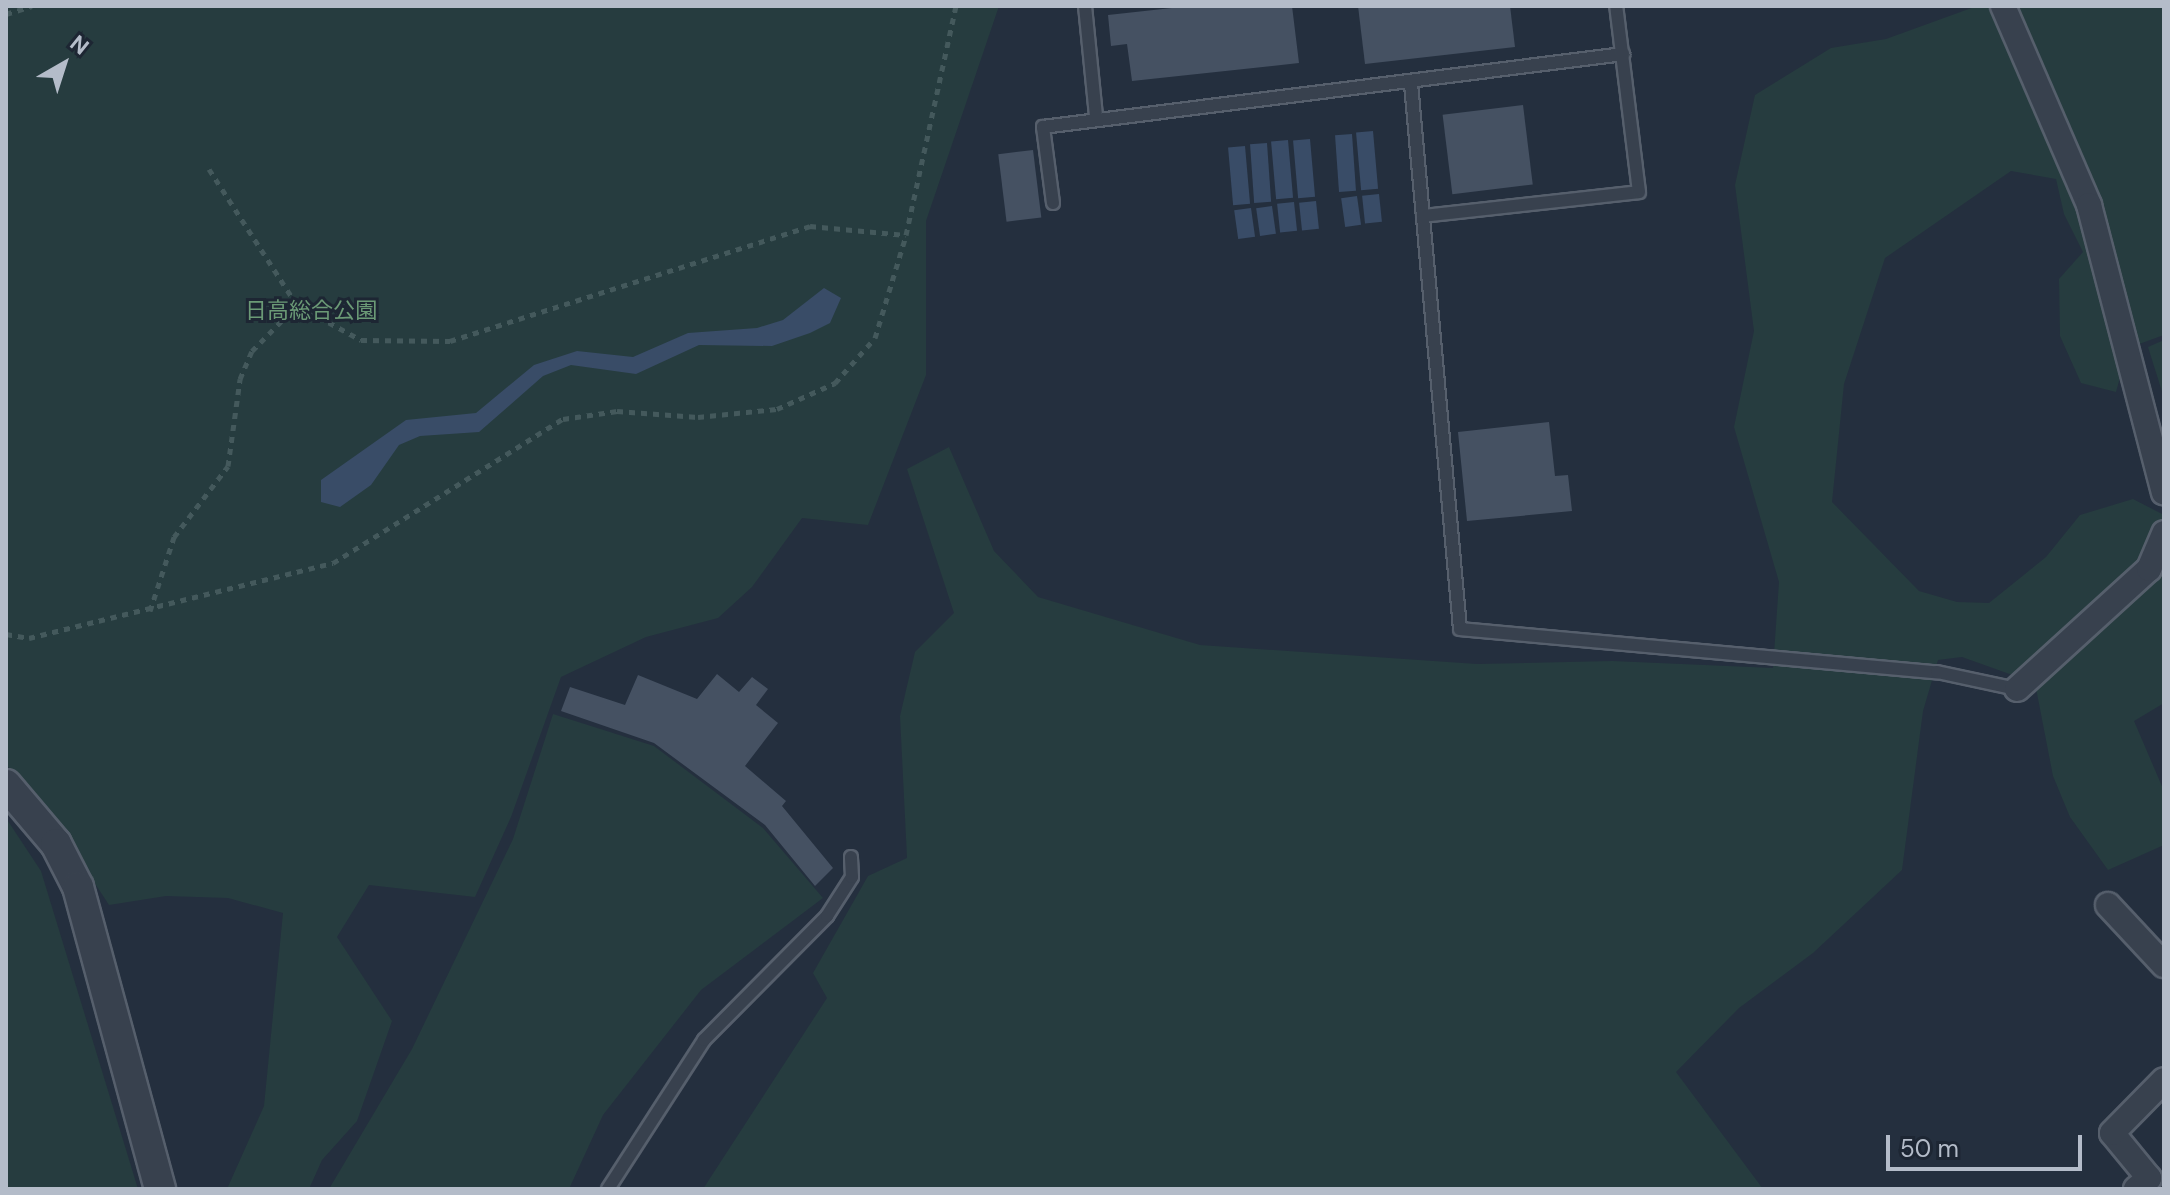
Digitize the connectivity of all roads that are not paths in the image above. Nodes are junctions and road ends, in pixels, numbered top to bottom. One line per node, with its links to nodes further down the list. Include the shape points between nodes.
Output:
1 (1085, 6): 6 (lane)
2 (1616, 6): 4 (lane)
3 (2003, 6): 9 (street, via 2089,205)
4 (1623, 54): 5 (lane); 8 (lane, via 1639,192)
5 (1411, 84): 6 (lane); 8 (lane)
6 (1096, 117): 7 (lane, via 1043,127)
7 (1053, 203)
8 (1423, 216): 11 (lane, via 1460,629 1937,672)
9 (2164, 492)
10 (2164, 533): 11 (street, via 2149,569)
11 (2017, 689)
12 (6, 785): 17 (street, via 56,844 78,887)
13 (851, 857): 18 (lane, via 852,877 827,916 704,1040)
14 (2108, 905): 15 (street)
15 (2164, 965)
16 (2164, 1080): 19 (street, via 2112,1133 2149,1178)
17 (160, 1189)
18 (608, 1189)
19 (2136, 1189)

